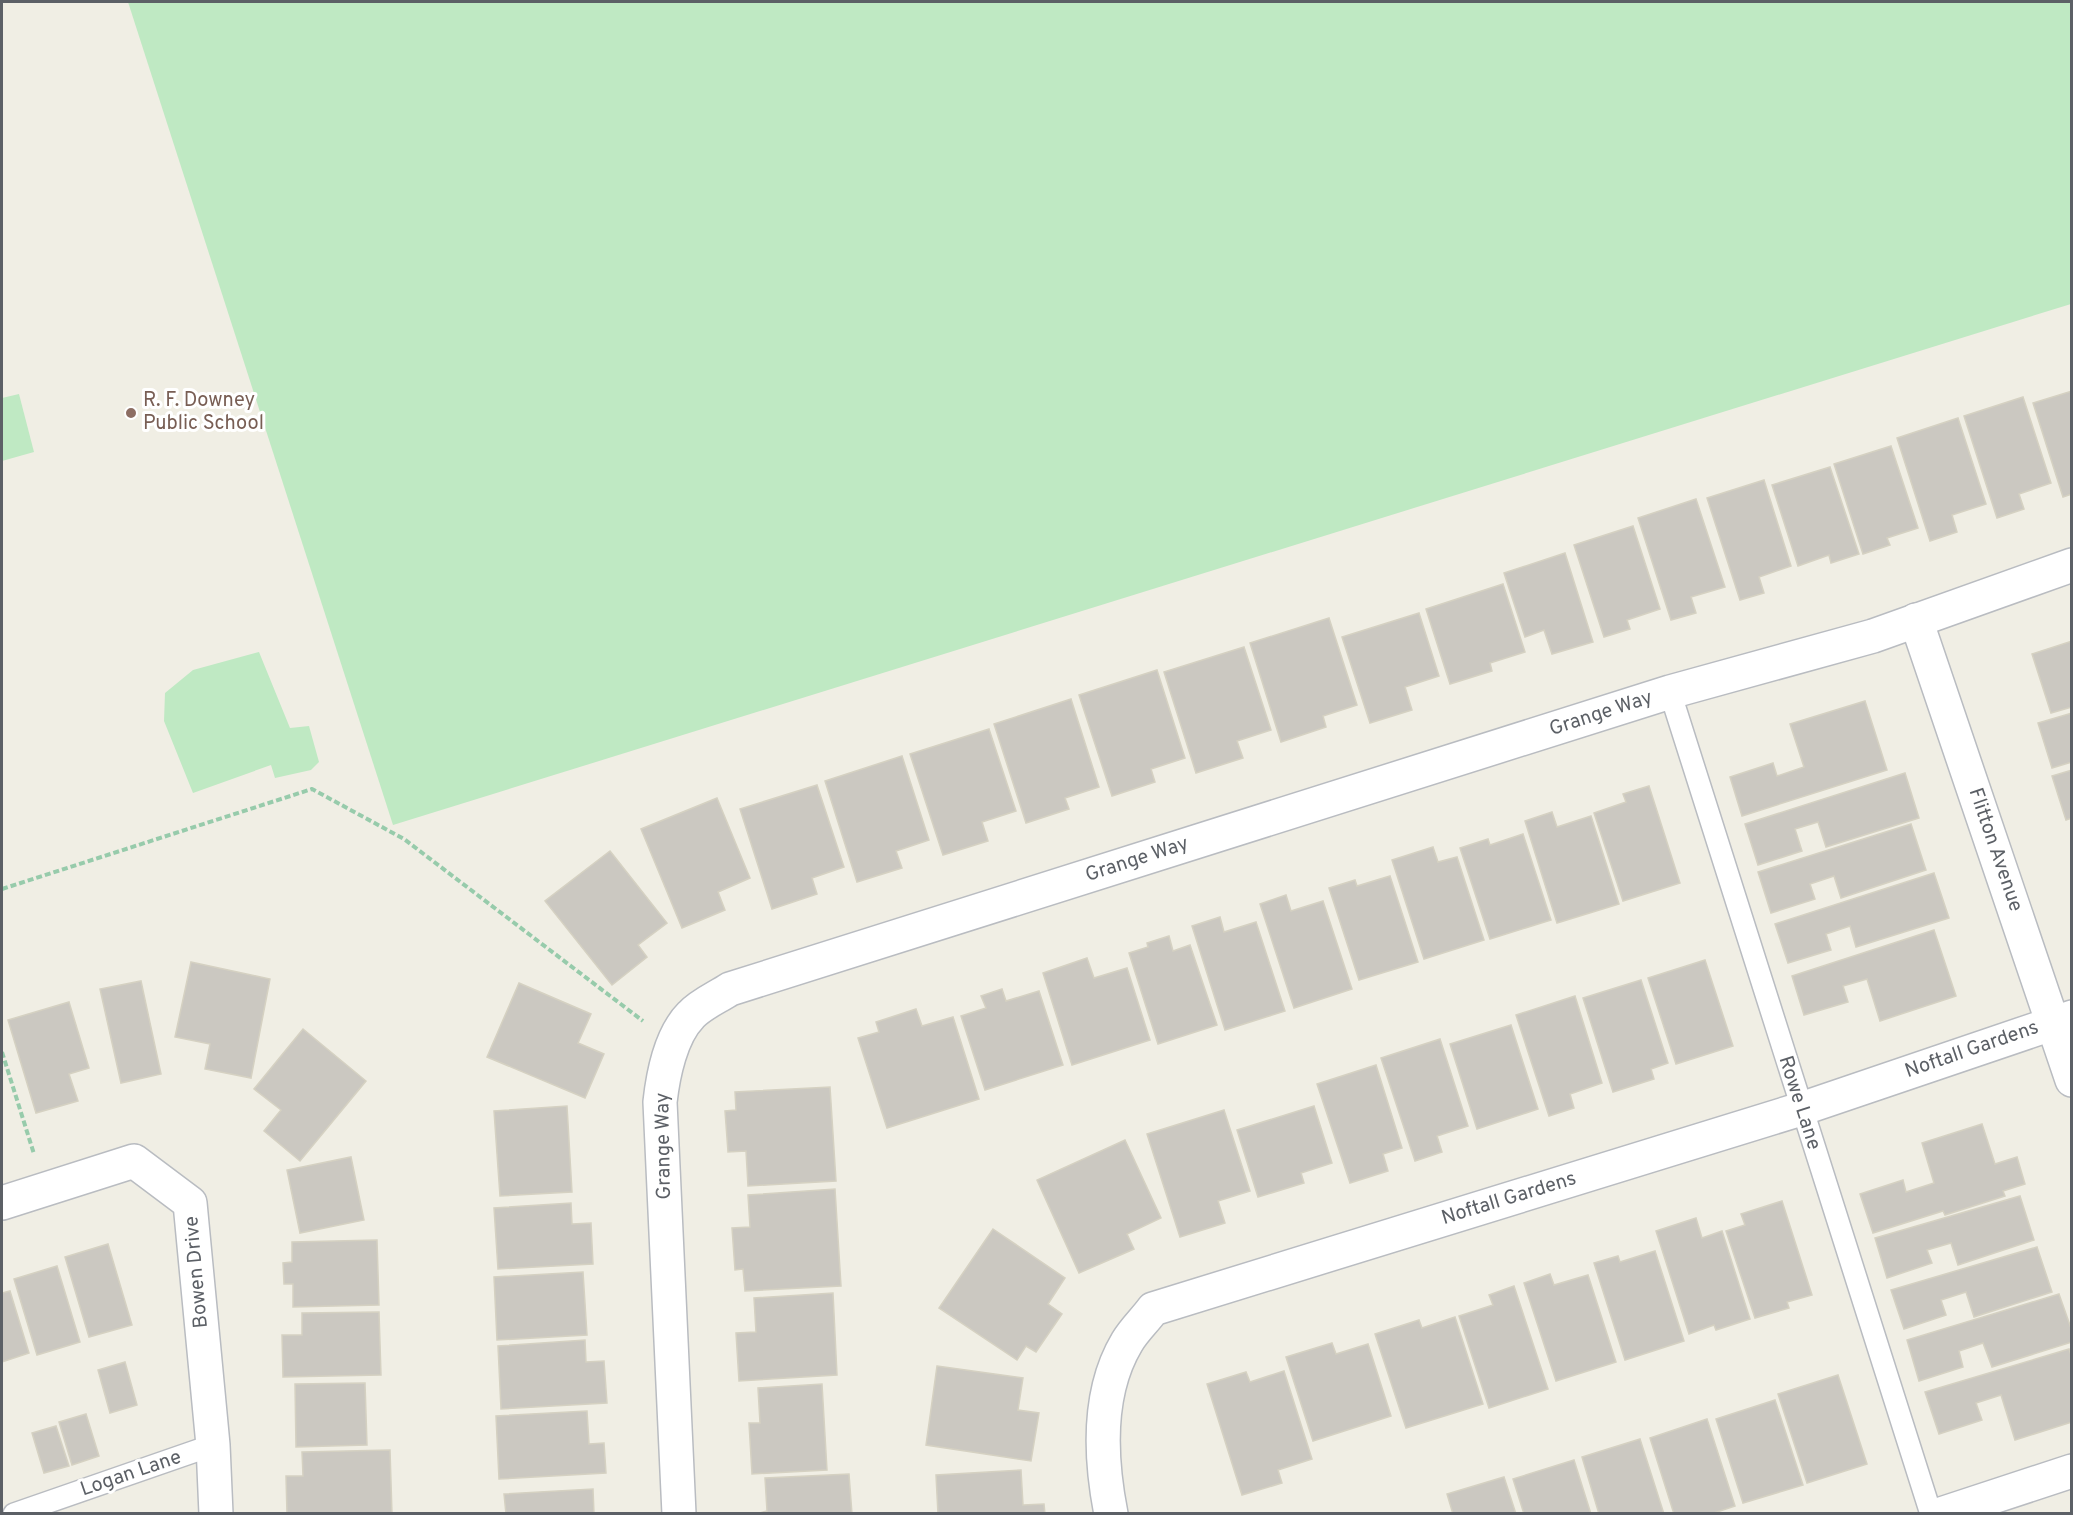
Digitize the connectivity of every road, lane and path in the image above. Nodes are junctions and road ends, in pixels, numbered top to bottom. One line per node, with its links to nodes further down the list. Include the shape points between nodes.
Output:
1 (2072, 565): 2 (street, Grange Way)
2 (1916, 620): 3 (street, Grange Way, via 1873,636); 5 (street, Flitton Avenue)
3 (1670, 692): 6 (street, Grange Way, via 730,988 690,1015); 9 (lane, Rowe Lane)
4 (2, 889): 6 (path, via 312,789 405,839)
5 (2062, 1020): 8 (street, Flitton Avenue); 9 (street, Noftall Gardens)
6 (674, 1041): 16 (street, Grange Way, via 663,1075 660,1102)
7 (2, 1052): 10 (path)
8 (2072, 1080)
9 (1801, 1108): 17 (street, Noftall Gardens, via 1153,1309 1127,1342 1112,1375 1105,1408); 18 (lane, Rowe Lane)
10 (45, 1190): 11 (street, Bowen Drive); 12 (street, Bowen Drive, via 134,1161 190,1203)
11 (2, 1203)
12 (213, 1445): 14 (lane, Logan Lane); 15 (street, Bowen Drive)
13 (2072, 1471): 19 (street)
14 (14, 1514)
15 (216, 1514)
16 (679, 1514)
17 (1111, 1514)
18 (1932, 1514)
19 (1941, 1514)

